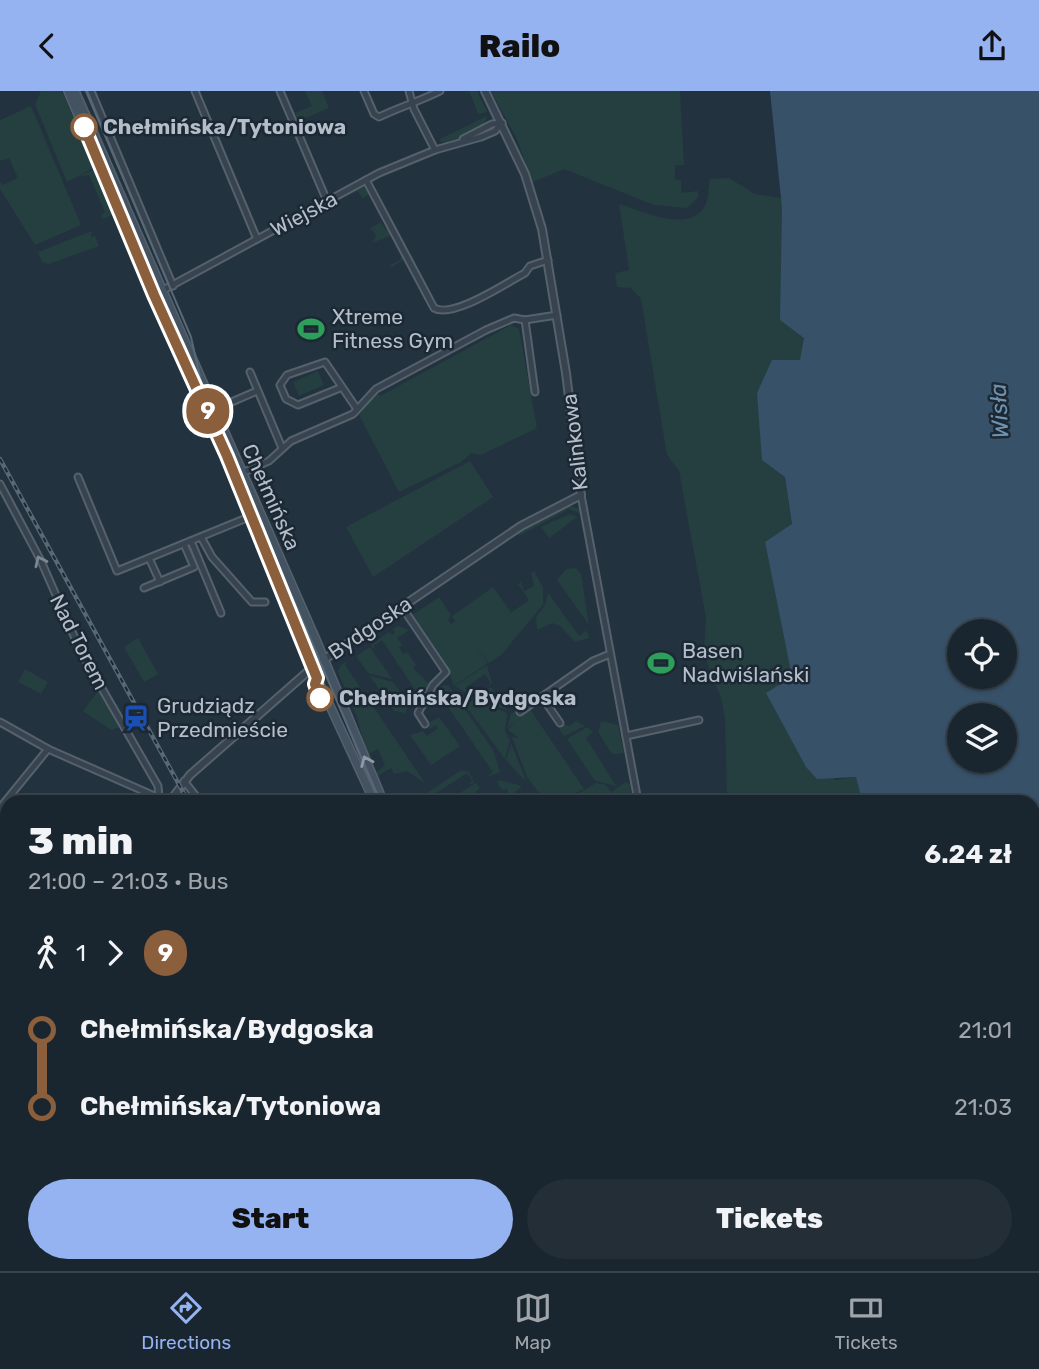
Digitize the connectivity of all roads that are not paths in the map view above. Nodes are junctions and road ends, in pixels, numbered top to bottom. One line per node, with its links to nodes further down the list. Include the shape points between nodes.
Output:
1 (68, 91): 18 (main road, Chełmińska)
2 (75, 91): 18 (main road, Chełmińska)
3 (91, 91): 17 (street)
4 (195, 91): 15 (street)
5 (280, 91): 14 (street)
6 (364, 91): 10 (street, via 377,117)
7 (409, 91): 10 (street)
8 (440, 91): 10 (street)
9 (485, 91): 11 (street, Kalinkowa)
10 (412, 102): 12 (street)
11 (502, 123): 12 (street, Wiejska); 16 (street, Kalinkowa, via 533,194)
12 (435, 150): 13 (street, Wiejska)
13 (366, 180): 14 (street, Wiejska); 16 (street, via 438,311 455,309)
14 (327, 201): 15 (street, Wiejska)
15 (257, 239): 17 (street, Wiejska)
16 (548, 260): 19 (street, Kalinkowa)
17 (173, 286): 18 (street, Wiejska)
18 (158, 293): 28 (main road, Chełmińska)
19 (557, 315): 20 (street); 31 (street, Kalinkowa)
20 (525, 320): 24 (street); 26 (street, via 514,318 466,341 376,389)
21 (250, 372): 23 (street)
22 (341, 388): 22 (street, via 331,368 321,362 287,375 280,385 286,400 298,405); 26 (street)
23 (257, 391): 25 (street); 27 (street)
24 (535, 392)
25 (227, 404)
26 (357, 409): 27 (street)
27 (282, 448): 28 (street, via 269,461)
28 (238, 474): 34 (main road, Chełmińska)
29 (78, 477): 38 (street, via 117,571)
30 (0, 484): 32 (street, Nad Torem)
31 (581, 495): 42 (street, Bydgoska, via 521,526); 44 (street, Kalinkowa)
32 (8, 498): 33 (street); 58 (street, Nad Torem, one-way to 32, via 158,786 81,652)
33 (0, 503)
34 (255, 515): 35 (street); 45 (main road, Chełmińska); 46 (main road, Chełmińska)
35 (201, 537): 36 (street); 41 (street, via 212,557 252,602)
36 (191, 541): 37 (street); 43 (street)
37 (184, 544): 38 (street); 39 (street, via 194,567)
38 (149, 558): 39 (street)
39 (160, 582): 40 (street)
40 (144, 588)
41 (265, 602)
42 (402, 607): 45 (street, Bydgoska); 52 (street, via 446,672 418,713)
43 (221, 613)
44 (610, 654): 47 (street); 53 (street, Kalinkowa)
45 (324, 660): 46 (street, Bydgoska); 62 (main road, Chełmińska, one-way to 45)
46 (313, 667): 55 (street, Bydgoska); 61 (main road, Chełmińska)
47 (542, 697): 48 (street); 51 (street)
48 (520, 712)
49 (698, 720): 53 (street)
50 (0, 722): 54 (street)
51 (559, 723)
52 (425, 724)
53 (626, 736): 63 (street, Kalinkowa)
54 (48, 749): 56 (street); 57 (street)
55 (181, 784): 59 (street, Bydgoska); 60 (street)
56 (11, 795)
57 (150, 795)
58 (159, 795)
59 (173, 795)
60 (193, 795)
61 (371, 795)
62 (380, 795)
63 (637, 795)

